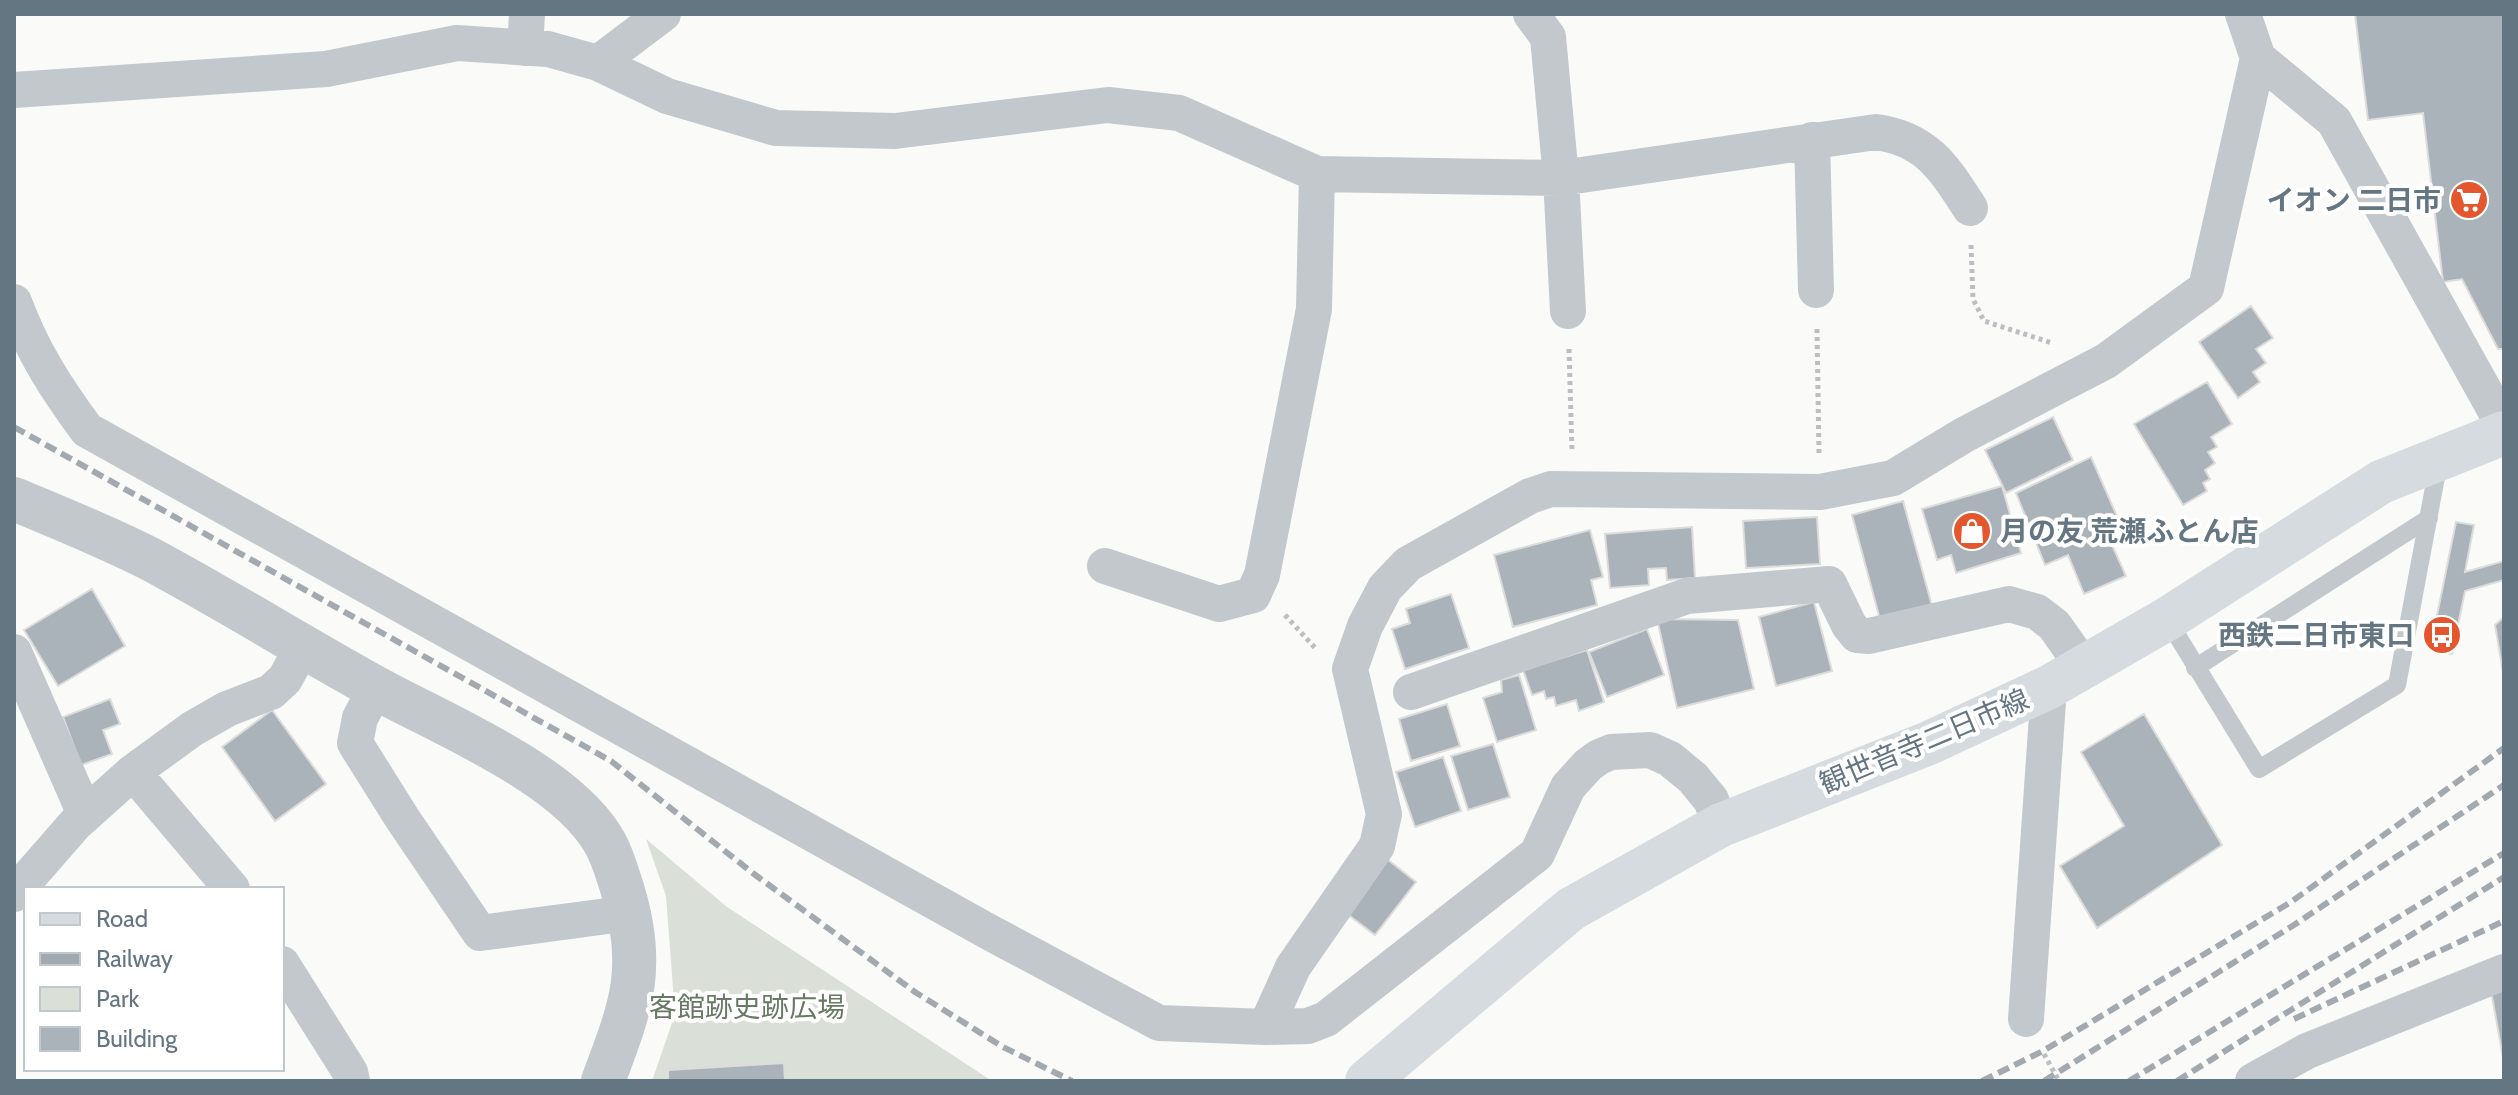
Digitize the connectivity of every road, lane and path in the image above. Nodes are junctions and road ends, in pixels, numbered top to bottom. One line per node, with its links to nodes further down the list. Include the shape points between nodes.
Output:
1 (663, 14): 6 (street)
2 (1531, 14): 10 (street, via 1548,37)
3 (2243, 14): 5 (street)
4 (526, 31): 6 (street, via 548,49); 7 (street, via 326,69)
5 (2258, 58): 15 (street, via 2206,288); 16 (street, via 2334,121)
6 (598, 63): 9 (street, via 667,96 776,128 895,131 1108,105 1179,113)
7 (14, 90)
8 (1812, 140): 10 (street); 11 (street, via 1876,132 1903,138 1942,165); 12 (street)
9 (1317, 174): 10 (street); 24 (street, via 1314,309 1262,575 1253,595)
10 (1561, 178): 14 (street)
11 (1970, 208): 15 (path, via 1973,299 1984,321)
12 (1816, 290): 20 (path)
13 (14, 302): 42 (street, via 33,349 87,430 1159,1023)
14 (1568, 311): 19 (path)
15 (2106, 361): 20 (street, via 1893,478)
16 (2504, 426)
17 (2504, 433): 18 (main road, 観世音寺二日市線)
18 (2439, 458): 22 (lane); 25 (main road, 観世音寺二日市線, via 2381,482)
19 (1573, 488): 20 (street); 29 (street, via 1530,496 1408,564 1385,588)
20 (1820, 492)
21 (14, 499): 26 (street, via 141,555)
22 (2429, 518): 28 (lane); 28 (lane, via 2397,685 2259,769)
23 (1105, 566): 24 (street, via 1219,604)
24 (1238, 599): 29 (path, via 1255,618 1280,611 1331,665)
25 (2167, 619): 28 (lane); 30 (main road, 観世音寺二日市線)
26 (303, 646): 31 (street); 33 (street, via 285,679 271,692 192,729)
27 (14, 652): 34 (street)
28 (2195, 668)
29 (1350, 669): 42 (street, via 1384,814 1382,829 1377,846 1293,967)
30 (2066, 676): 32 (street, via 2054,625 2037,612 2009,604 1857,635 1829,584 1687,596); 35 (main road, 観世音寺二日市線, via 1929,743); 41 (street)
31 (376, 688): 38 (street, via 539,776 561,794 605,842); 38 (street, via 360,718 355,743 480,933)
32 (1411, 692)
33 (133, 772): 34 (street); 36 (street)
34 (85, 814): 37 (street)
35 (1721, 825): 42 (street, via 1711,800 1670,759 1650,750 1611,752 1588,765 1568,787 1537,854 1326,1019 1308,1026); 46 (main road, 観世音寺二日市線, via 1571,909)
36 (230, 887)
37 (14, 894)
38 (630, 913): 45 (street, via 634,987)
39 (284, 967): 44 (street)
40 (2504, 972): 43 (street)
41 (2026, 1019)
42 (1266, 1027)
43 (2306, 1066): 47 (street)
44 (352, 1081)
45 (603, 1081)
46 (1367, 1081)
47 (2253, 1081)

